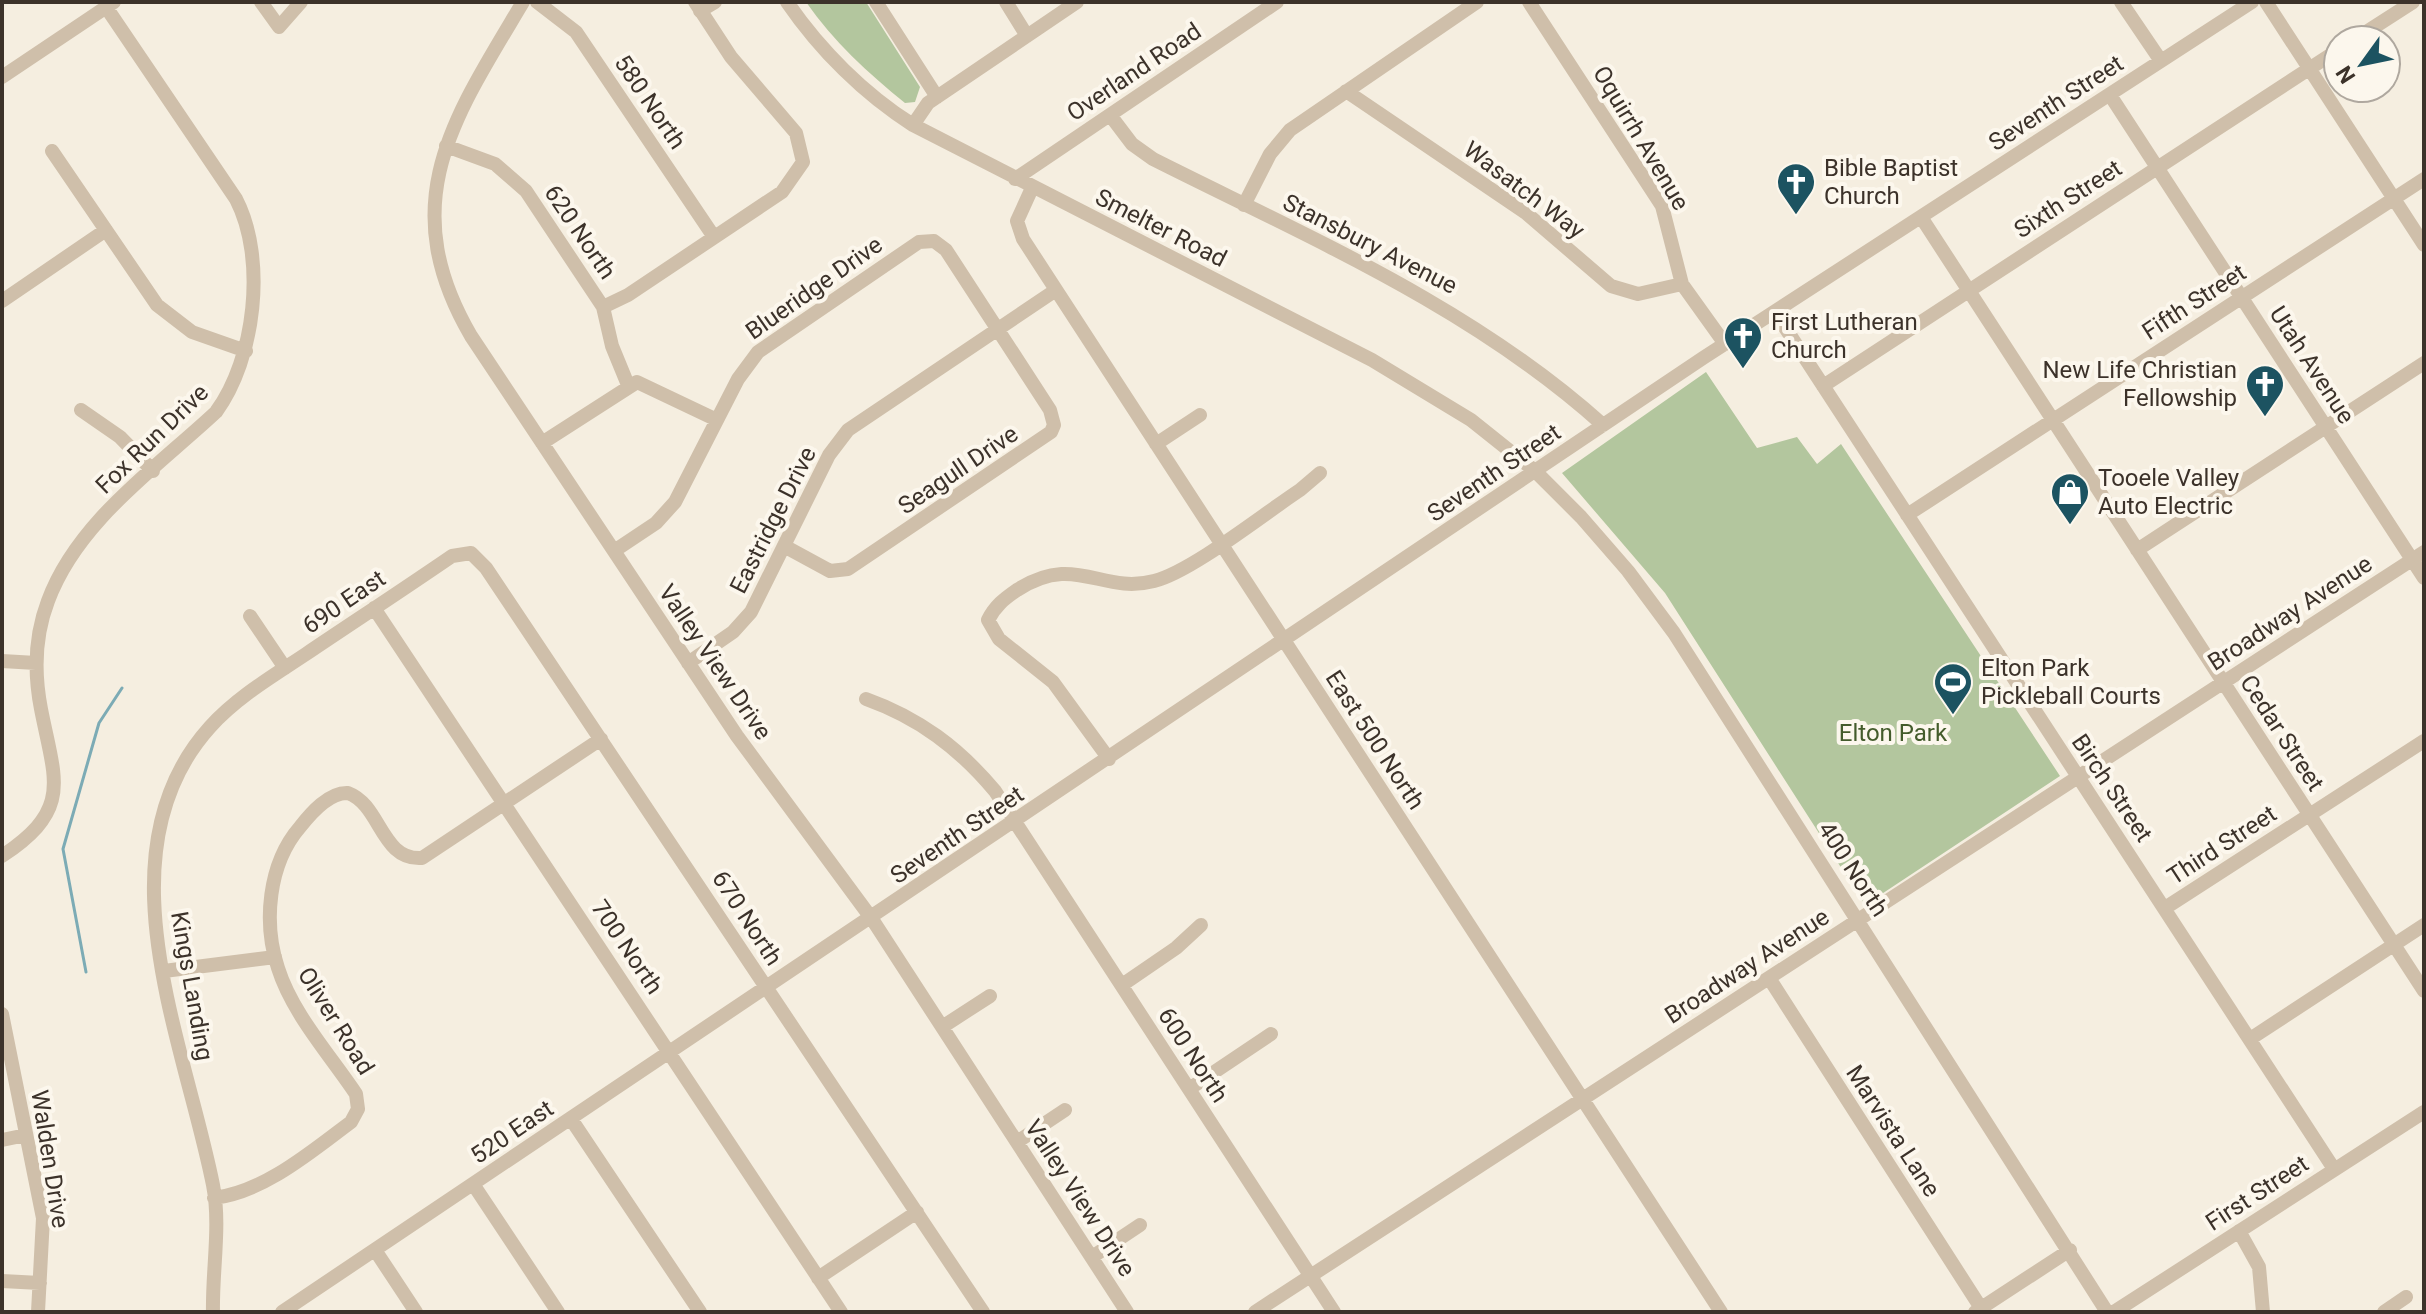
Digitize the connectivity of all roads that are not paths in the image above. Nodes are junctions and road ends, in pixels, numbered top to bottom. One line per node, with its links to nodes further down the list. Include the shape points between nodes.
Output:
1 (261, 2): 2 (street, via 279,27)
2 (301, 2)
3 (523, 2): 30 (street, Valley View Drive, via 460,107)
4 (537, 2): 40 (street, 580 North, via 576,32)
5 (715, 2): 18 (street)
6 (787, 2): 29 (street, Smelter Road, via 858,83)
7 (876, 2): 27 (street)
8 (1006, 2): 20 (street)
9 (1077, 2): 20 (street)
10 (1277, 2): 28 (street, Overland Road)
11 (1477, 2): 25 (street)
12 (1529, 2): 42 (street, Oquirrh Avenue, via 1662,206)
13 (2121, 2): 21 (street)
14 (2252, 2): 21 (street, Seventh Street)
15 (2266, 2): 23 (street)
16 (2413, 2): 19 (street)
17 (110, 5): 24 (street); 51 (street, Fox Run Drive, via 245,219 253,264)
18 (698, 6): 40 (street, via 746,77 796,133 803,162 782,192)
19 (2379, 24)
20 (1027, 36): 27 (street)
21 (2161, 61): 26 (street, Seventh Street)
22 (2322, 61): 23 (street, Sixth Street)
23 (2310, 69): 32 (street, Sixth Street); 36 (street)
24 (2, 77)
25 (1346, 91): 37 (street, via 1283,137); 42 (street, Wasatch Way, via 1526,213 1620,292 1646,293)
26 (2110, 95): 32 (street, Utah Avenue); 38 (street, Seventh Street)
27 (937, 97): 29 (street)
28 (1110, 115): 33 (street, Overland Road); 37 (street, Stansbury Avenue, via 1146,155)
29 (913, 125): 33 (street, Smelter Road)
30 (446, 146): 47 (street, 620 North, via 495,164 515,178); 61 (street, Valley View Drive, via 435,221 448,290 471,336)
31 (52, 151): 39 (street)
32 (2157, 168): 44 (street, Sixth Street); 45 (street, Utah Avenue)
33 (1015, 179): 35 (street, Smelter Road)
34 (2424, 179): 36 (street, Fifth Street)
35 (1032, 188): 43 (street, East 500 North, via 1018,229); 64 (street, Smelter Road, via 1372,360 1471,420)
36 (2394, 198): 41 (street); 45 (street, Fifth Street)
37 (1244, 205): 59 (street, Stansbury Avenue, via 1455,313 1546,376)
38 (1921, 217): 44 (street, Cedar Street); 48 (street, Seventh Street)
39 (106, 230): 46 (street); 51 (street, via 168,315 205,339)
40 (714, 237): 47 (street)
41 (2424, 245)
42 (1682, 284): 50 (street, Oquirrh Avenue)
43 (1056, 290): 49 (street, Eastridge Drive); 62 (street, East 500 North)
44 (1969, 291): 54 (street, Sixth Street); 58 (street, Cedar Street)
45 (2242, 297): 58 (street, Fifth Street); 60 (street, Utah Avenue)
46 (2, 301)
47 (603, 307): 53 (street, 620 North)
48 (1775, 312): 50 (street, Seventh Street); 54 (street, Birch Street)
49 (997, 330): 57 (street, Blueridge Drive, via 946,250 934,241 919,242 758,352); 68 (street, Eastridge Drive, via 848,430 829,455); 68 (street, Seagull Drive, via 1050,410 1051,432 848,569 830,571)
50 (1725, 344): 59 (street, Seventh Street)
51 (246, 351): 63 (street, Fox Run Drive, via 231,391 216,412)
52 (2424, 363): 60 (street)
53 (628, 385): 57 (street, via 647,384); 61 (street)
54 (1823, 386): 66 (street, Birch Street)
55 (81, 410): 63 (street, via 120,437)
56 (1200, 415): 62 (street)
57 (717, 420): 70 (street, Blueridge Drive, via 669,510)
58 (2053, 420): 66 (street, Fifth Street); 69 (street, Cedar Street)
59 (1603, 425): 64 (street, Seventh Street)
60 (2326, 427): 69 (street); 72 (street, Utah Avenue)
61 (542, 443): 70 (street, Valley View Drive)
62 (1156, 444): 67 (street, East 500 North)
63 (153, 471): 78 (street, Fox Run Drive, via 93,527 61,571 42,620)
64 (1535, 471): 76 (street, Seventh Street); 94 (street, 400 North, via 1604,542 1667,622)
65 (1320, 473): 67 (street)
66 (1907, 515): 87 (street, Birch Street)
67 (1220, 543): 76 (street, East 500 North); 86 (street, via 1153,581 1123,583 1067,572 1038,578 1000,602 988,620 999,639 1059,688)
68 (784, 546): 79 (street, Eastridge Drive, via 745,620)
69 (2137, 550): 81 (street, Cedar Street)
70 (614, 551): 79 (street, Valley View Drive)
71 (471, 553): 74 (street, 690 East, via 452,556); 84 (street, 670 North)
72 (2418, 556): 73 (street, Utah Avenue); 81 (street, Broadway Avenue)
73 (2424, 578)
74 (374, 608): 80 (street, 690 East); 88 (street, 700 North)
75 (250, 616): 80 (street)
76 (1285, 642): 86 (street, Seventh Street); 111 (street, East 500 North)
77 (2, 661): 78 (street)
78 (36, 663): 91 (street, Fox Run Drive, via 54,763 53,795 37,829)
79 (688, 663): 93 (street, Valley View Drive)
80 (285, 668): 82 (street, 690 East)
81 (2223, 683): 87 (street, Broadway Avenue); 89 (street, Cedar Street)
82 (245, 695): 99 (street, Kings Landing, via 198,741 176,776 162,813 153,875)
83 (866, 699): 90 (street, 600 North, via 916,721 945,741 983,777)
84 (601, 739): 88 (street); 102 (street, 670 North)
85 (2424, 741): 89 (street, Third Street)
86 (1109, 759): 90 (street, Seventh Street)
87 (2079, 777): 92 (street, Birch Street); 94 (street, Broadway Avenue)
88 (505, 805): 98 (street, Oliver Road, via 431,854 411,858 394,848 359,798 343,793 329,797 303,823 276,869 270,916); 109 (street, 700 North)
89 (2310, 815): 92 (street, Third Street); 97 (street, Cedar Street)
90 (1016, 822): 93 (street, Seventh Street); 101 (street, 600 North)
91 (2, 856)
92 (2165, 908): 108 (street, Birch Street)
93 (872, 919): 102 (street, Seventh Street); 106 (street, Valley View Drive)
94 (1859, 920): 100 (street, Broadway Avenue); 125 (street, 400 North)
95 (1201, 925): 101 (street)
96 (2424, 925): 97 (street)
97 (2394, 945): 103 (street, Cedar Street); 108 (street)
98 (275, 957): 99 (street); 120 (street, Oliver Road, via 291,996 356,1094 358,1109 351,1122 261,1184 239,1195)
99 (164, 971): 120 (street, Kings Landing)
100 (1769, 978): 111 (street, Broadway Avenue); 132 (street, Marvista Lane)
101 (1122, 985): 110 (street, 600 North)
102 (767, 988): 109 (street, 520 East); 121 (street, 670 North)
103 (2424, 991)
104 (990, 996): 106 (street)
105 (2, 1014): 115 (street, Walden Drive)
106 (942, 1027): 117 (street, Valley View Drive)
107 (1271, 1034): 110 (street)
108 (2250, 1039): 118 (street, Birch Street)
109 (668, 1053): 114 (street, 520 East); 128 (street, 700 North)
110 (1189, 1089): 127 (street, 600 North)
111 (1583, 1100): 127 (street, Broadway Avenue); 144 (street, East 500 North)
112 (1065, 1110): 117 (street)
113 (2424, 1112): 118 (street, First Street)
114 (571, 1119): 119 (street, 520 East); 138 (street)
115 (26, 1135): 116 (street); 130 (street, Walden Drive, via 43,1218)
116 (2, 1140)
117 (1017, 1142): 126 (street, Valley View Drive)
118 (2334, 1169): 123 (street, First Street)
119 (473, 1184): 124 (street, 520 East); 137 (street)
120 (214, 1198): 134 (street, Kings Landing)
121 (917, 1212): 128 (street); 140 (street, 670 North)
122 (1140, 1225): 126 (street)
123 (2239, 1231): 146 (street, First Street); 147 (street, via 2259,1267)
124 (375, 1250): 135 (street, 520 East); 136 (street)
125 (2070, 1250): 132 (street, Marvista Lane); 145 (street, 400 North)
126 (1092, 1257): 141 (street, Valley View Drive)
127 (1311, 1276): 142 (street, Broadway Avenue); 143 (street, 600 North)
128 (818, 1278): 139 (street, 700 North)
129 (2, 1281): 130 (street)
130 (40, 1283): 133 (street, Walden Drive)
131 (2406, 1297): 148 (street)
132 (1978, 1310)
133 (38, 1312)
134 (213, 1312)
135 (282, 1312)
136 (416, 1312)
137 (558, 1312)
138 (700, 1312)
139 (841, 1312)
140 (983, 1312)
141 (1127, 1312)
142 (1255, 1312)
143 (1334, 1312)
144 (1721, 1312)
145 (2107, 1312)
146 (2114, 1312)
147 (2263, 1312)
148 (2384, 1312)

